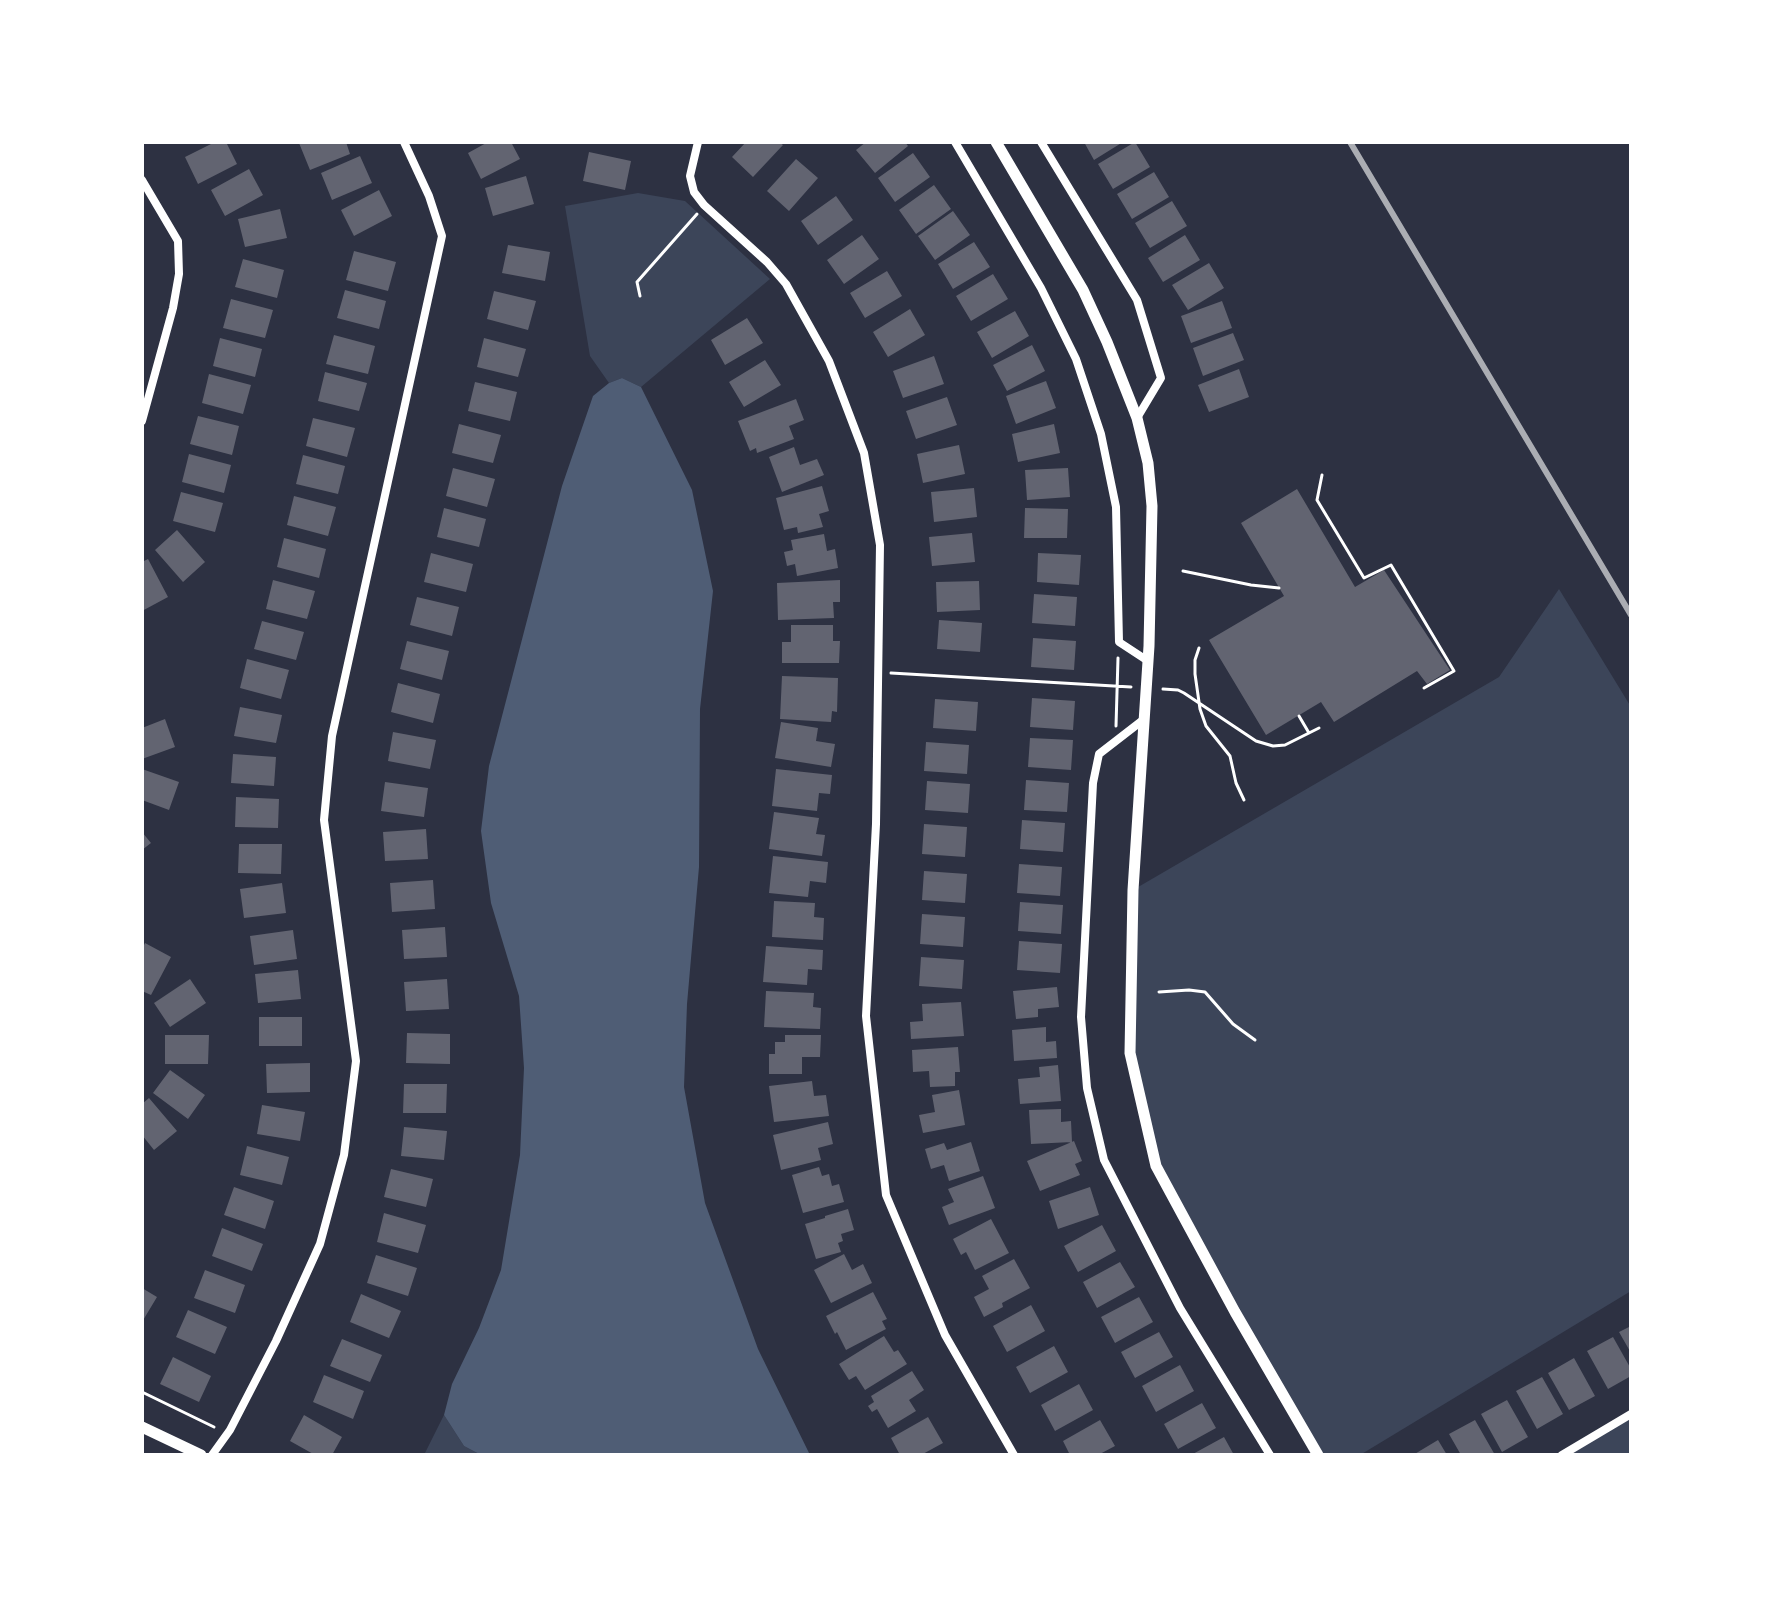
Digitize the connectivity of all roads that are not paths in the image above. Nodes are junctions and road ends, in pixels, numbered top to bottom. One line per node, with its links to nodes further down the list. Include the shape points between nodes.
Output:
1 (404, 142): 14 (street, via 442,236 332,736 324,820 356,1061 344,1155 320,1244 276,1341)
2 (698, 142): 15 (street, via 690,176 694,192 786,284 829,361 864,453 880,545 876,824 866,1016 886,1195 945,1335)
3 (955, 142): 9 (street, via 1041,288 1076,359 1101,434 1116,507 1119,642)
4 (996, 142): 7 (street, via 1083,290)
5 (1041, 142): 7 (street, via 1137,300 1161,378)
6 (142, 180): 8 (street, via 178,241 179,274)
7 (1137, 418): 9 (street, via 1151,481)
8 (142, 421)
9 (1148, 661): 10 (street)
10 (1143, 720): 16 (street, via 1099,754 1093,783 1081,1017 1087,1088 1104,1160 1180,1308); 17 (street, via 1130,1053 1156,1166)
11 (1631, 1414): 18 (street)
12 (142, 1427): 13 (street)
13 (201, 1455)
14 (212, 1455)
15 (1014, 1455)
16 (1270, 1455)
17 (1318, 1455)
18 (1562, 1455)

